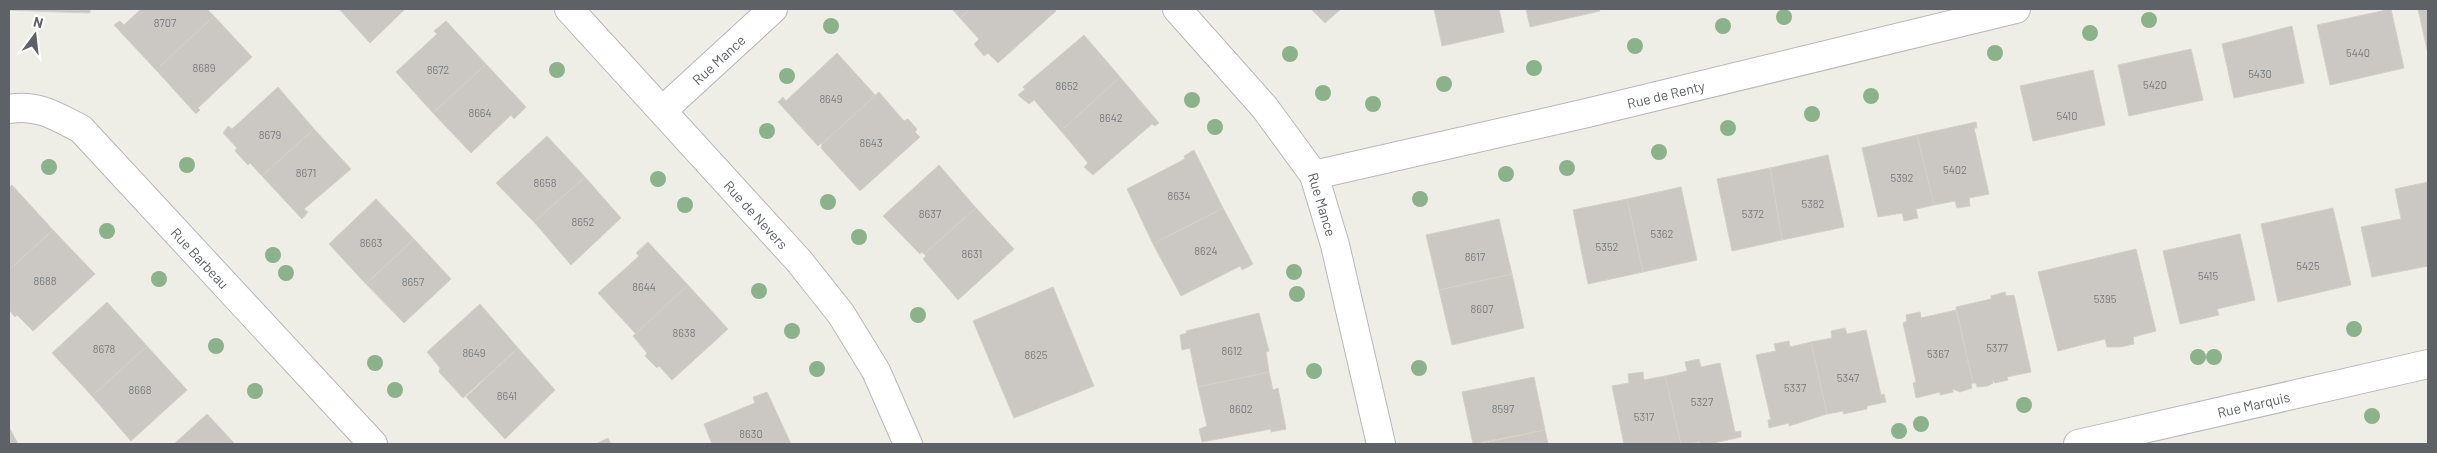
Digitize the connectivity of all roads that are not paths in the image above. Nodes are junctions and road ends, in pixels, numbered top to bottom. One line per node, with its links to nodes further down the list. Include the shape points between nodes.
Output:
1 (569, 9): 6 (street, Rue de Nevers)
2 (773, 9): 6 (street, Rue Mance)
3 (1177, 9): 7 (street, Rue Mance, via 1265,108)
4 (2016, 9): 7 (street, Rue de Renty)
5 (9, 109): 9 (street, Rue Barbeau, via 26,106 81,129)
6 (663, 110): 10 (street, Rue de Nevers, via 799,261 841,314 876,371)
7 (1314, 175): 11 (street, Rue Mance, via 1335,245)
8 (2428, 364): 12 (street, Rue Marquis)
9 (373, 444)
10 (908, 444)
11 (1381, 444)
12 (2078, 444)

